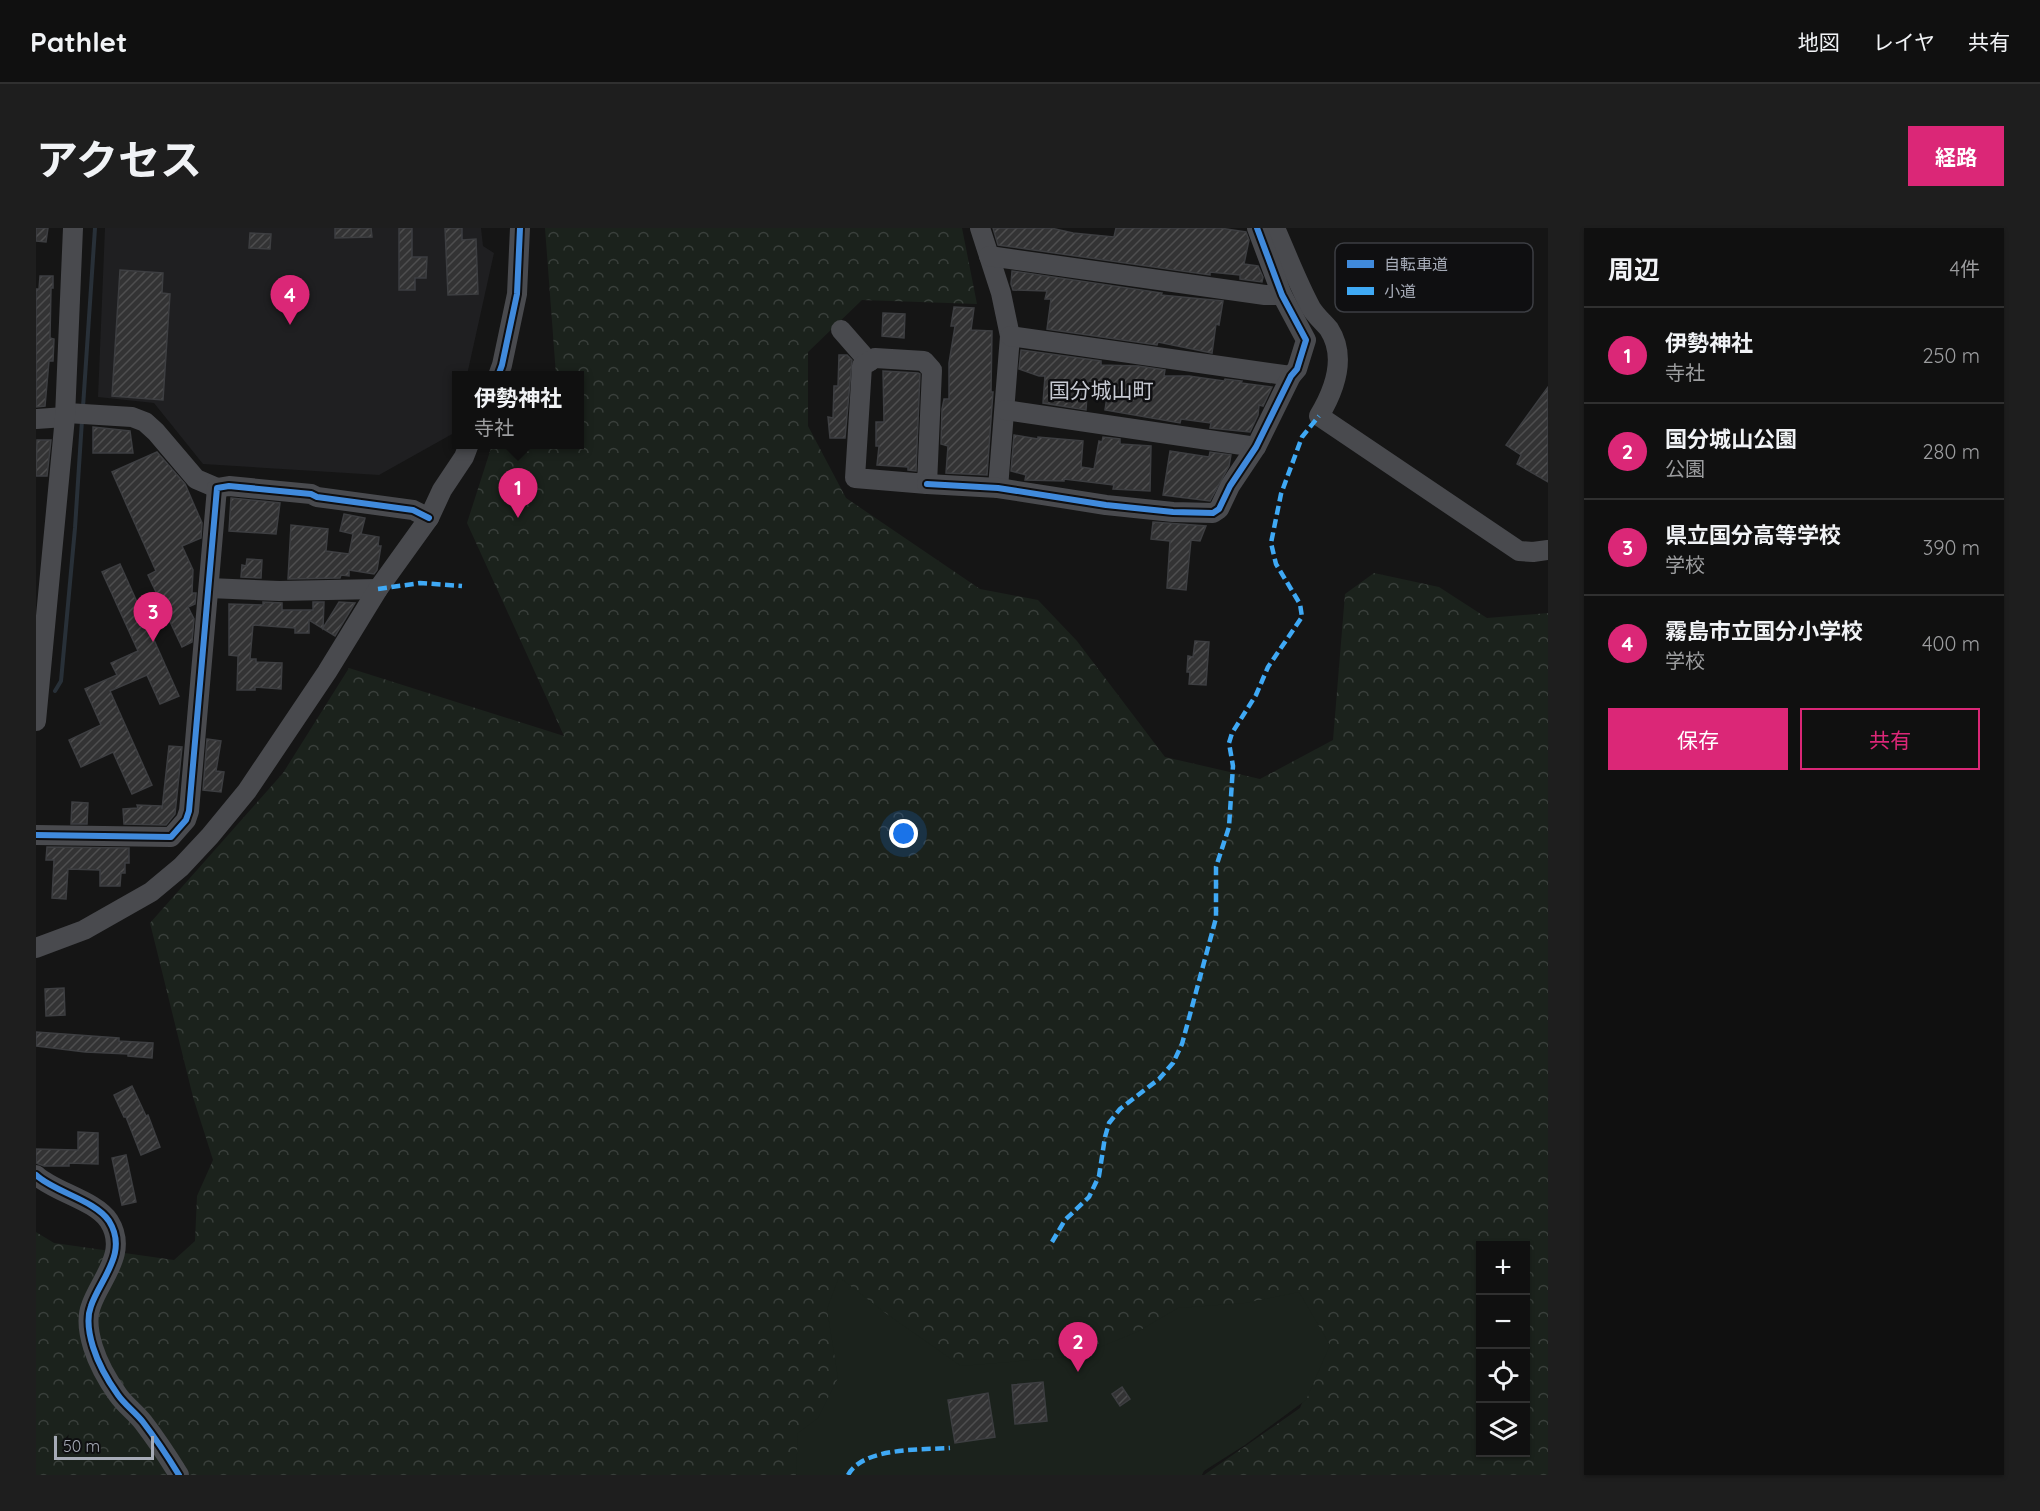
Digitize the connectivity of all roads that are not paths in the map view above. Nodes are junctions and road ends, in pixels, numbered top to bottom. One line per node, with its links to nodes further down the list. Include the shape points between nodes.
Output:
1 (73, 228): 14 (street)
2 (520, 228): 11 (street, via 517,294)
3 (980, 228): 6 (street)
4 (1257, 228): 7 (street)
5 (1275, 228): 22 (street, via 1312,311 1336,344 1334,387 1319,416 1520,551)
6 (989, 255): 7 (street); 9 (street)
7 (1282, 295): 12 (street, via 1306,340)
8 (841, 330): 10 (street)
9 (1010, 336): 12 (street); 13 (street)
10 (869, 362): 18 (street, via 875,358 924,361 932,370); 18 (street, via 862,366 855,478)
11 (500, 371)
12 (1291, 376): 16 (street)
13 (1005, 410): 16 (street); 20 (street)
14 (74, 414): 15 (street); 19 (street, via 132,417 145,422 196,479); 25 (street)
15 (36, 419)
16 (1256, 447): 20 (street, via 1213,513 1106,505)
17 (467, 449): 21 (street, via 441,490)
18 (927, 484): 20 (street)
19 (217, 488): 21 (street, via 311,494 413,510); 23 (street)
20 (998, 488)
21 (429, 518): 24 (street)
22 (1548, 550)
23 (209, 588): 24 (street); 27 (street, via 186,820 171,837)
24 (378, 589): 28 (street, via 247,790 181,867 151,892 84,930)
25 (38, 682): 26 (street)
26 (36, 721)
27 (36, 835)
28 (36, 948)
29 (36, 1175): 30 (street, via 109,1221 115,1254 88,1316 93,1350 118,1396 141,1420)
30 (179, 1475)

